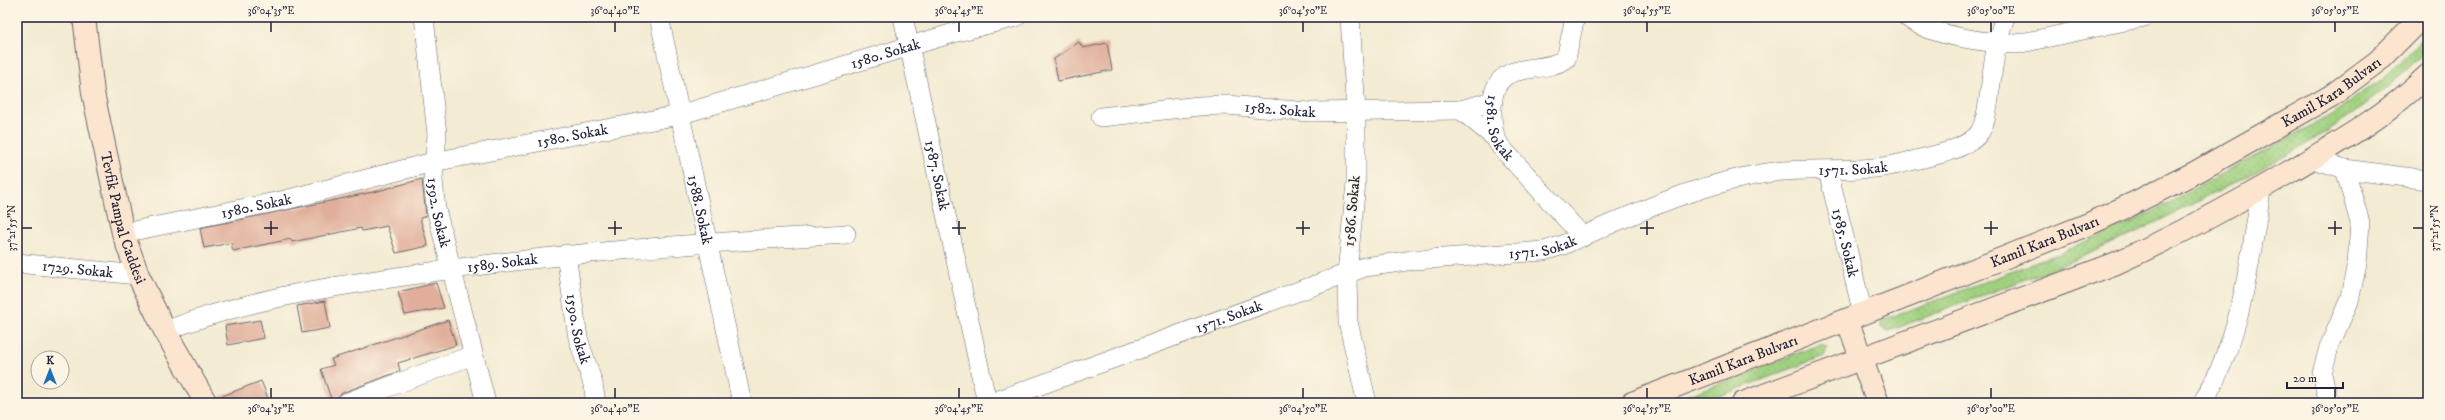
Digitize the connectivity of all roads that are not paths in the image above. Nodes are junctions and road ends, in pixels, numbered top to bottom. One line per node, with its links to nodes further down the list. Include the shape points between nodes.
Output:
1 (84, 17): 27 (main road, Tevfik Pampal Caddesi, via 93,93)
2 (424, 17): 22 (street, 1592. Sokak, via 437,134)
3 (659, 17): 18 (street, 1588. Sokak)
4 (903, 17): 13 (street, 1587. Sokak)
5 (1016, 17): 13 (street, 1580. Sokak)
6 (1350, 17): 17 (street, 1586. Sokak)
7 (1575, 17): 15 (street, 1581. Sokak, via 1566,59 1558,64 1508,74 1494,88)
8 (1907, 17): 12 (street, via 1926,27)
9 (2004, 17): 12 (street, 1571. Sokak)
10 (2144, 17): 12 (street, via 2034,41)
11 (2422, 17): 36 (main road, Kamil Kara Bulvarı, via 2378,61 2331,96 2196,172 2089,224)
12 (1997, 44): 24 (street, 1571. Sokak, via 1986,117 1972,141 1948,151 1898,164 1872,169)
13 (908, 48): 18 (street, 1580. Sokak); 45 (street, 1587. Sokak)
14 (2428, 75): 21 (main road, via 2381,115)
15 (1493, 101): 16 (street, 1582. Sokak); 20 (street, 1581. Sokak)
16 (1461, 110): 17 (street, 1582. Sokak); 20 (street)
17 (1356, 112): 19 (street, 1582. Sokak, via 1269,110 1220,105); 34 (street, 1586. Sokak, via 1356,183)
18 (679, 115): 22 (street, 1580. Sokak); 30 (street, 1588. Sokak)
19 (1101, 117)
20 (1494, 137): 29 (street, 1581. Sokak)
21 (2313, 159): 23 (street); 26 (main road)
22 (434, 162): 27 (street, 1580. Sokak, via 285,200); 33 (street, 1592. Sokak, via 436,209)
23 (2345, 169): 25 (street); 52 (street, via 2360,223 2358,264 2349,301 2329,347 2322,373 2328,400)
24 (1828, 171): 29 (street, 1571. Sokak, via 1774,172 1714,185); 36 (street, 1585. Sokak)
25 (2428, 180)
26 (2261, 190): 39 (main road, via 2165,241 2114,264); 51 (street, via 2248,277 2226,350)
27 (123, 234): 35 (main road, Tevfik Pampal Caddesi)
28 (846, 234): 30 (street, 1589. Sokak)
29 (1583, 237): 34 (street, 1571. Sokak, via 1544,250 1381,264)
30 (706, 242): 31 (street, 1589. Sokak); 44 (street, 1588. Sokak)
31 (566, 254): 33 (street, 1589. Sokak); 43 (street, 1590. Sokak, via 578,338 593,384)
32 (17, 263): 35 (street, 1729. Sokak)
33 (452, 268): 37 (street, 1589. Sokak, via 274,297 228,308); 38 (street, 1592. Sokak)
34 (1347, 274): 46 (street, 1571. Sokak); 47 (street, 1586. Sokak, via 1348,322)
35 (138, 275): 37 (main road, Tevfik Pampal Caddesi)
36 (1855, 317): 39 (main road); 48 (main road, Kamil Kara Bulvarı)
37 (165, 331): 40 (main road, Tevfik Pampal Caddesi)
38 (473, 355): 41 (street); 42 (street, 1592. Sokak)
39 (1861, 358): 49 (main road); 50 (main road)
40 (206, 403)
41 (346, 403)
42 (486, 403)
43 (596, 403)
44 (742, 403)
45 (987, 403)
46 (991, 403)
47 (1367, 403)
48 (1632, 403)
49 (1743, 403)
50 (1878, 403)
51 (2202, 403)
52 (2332, 403)

